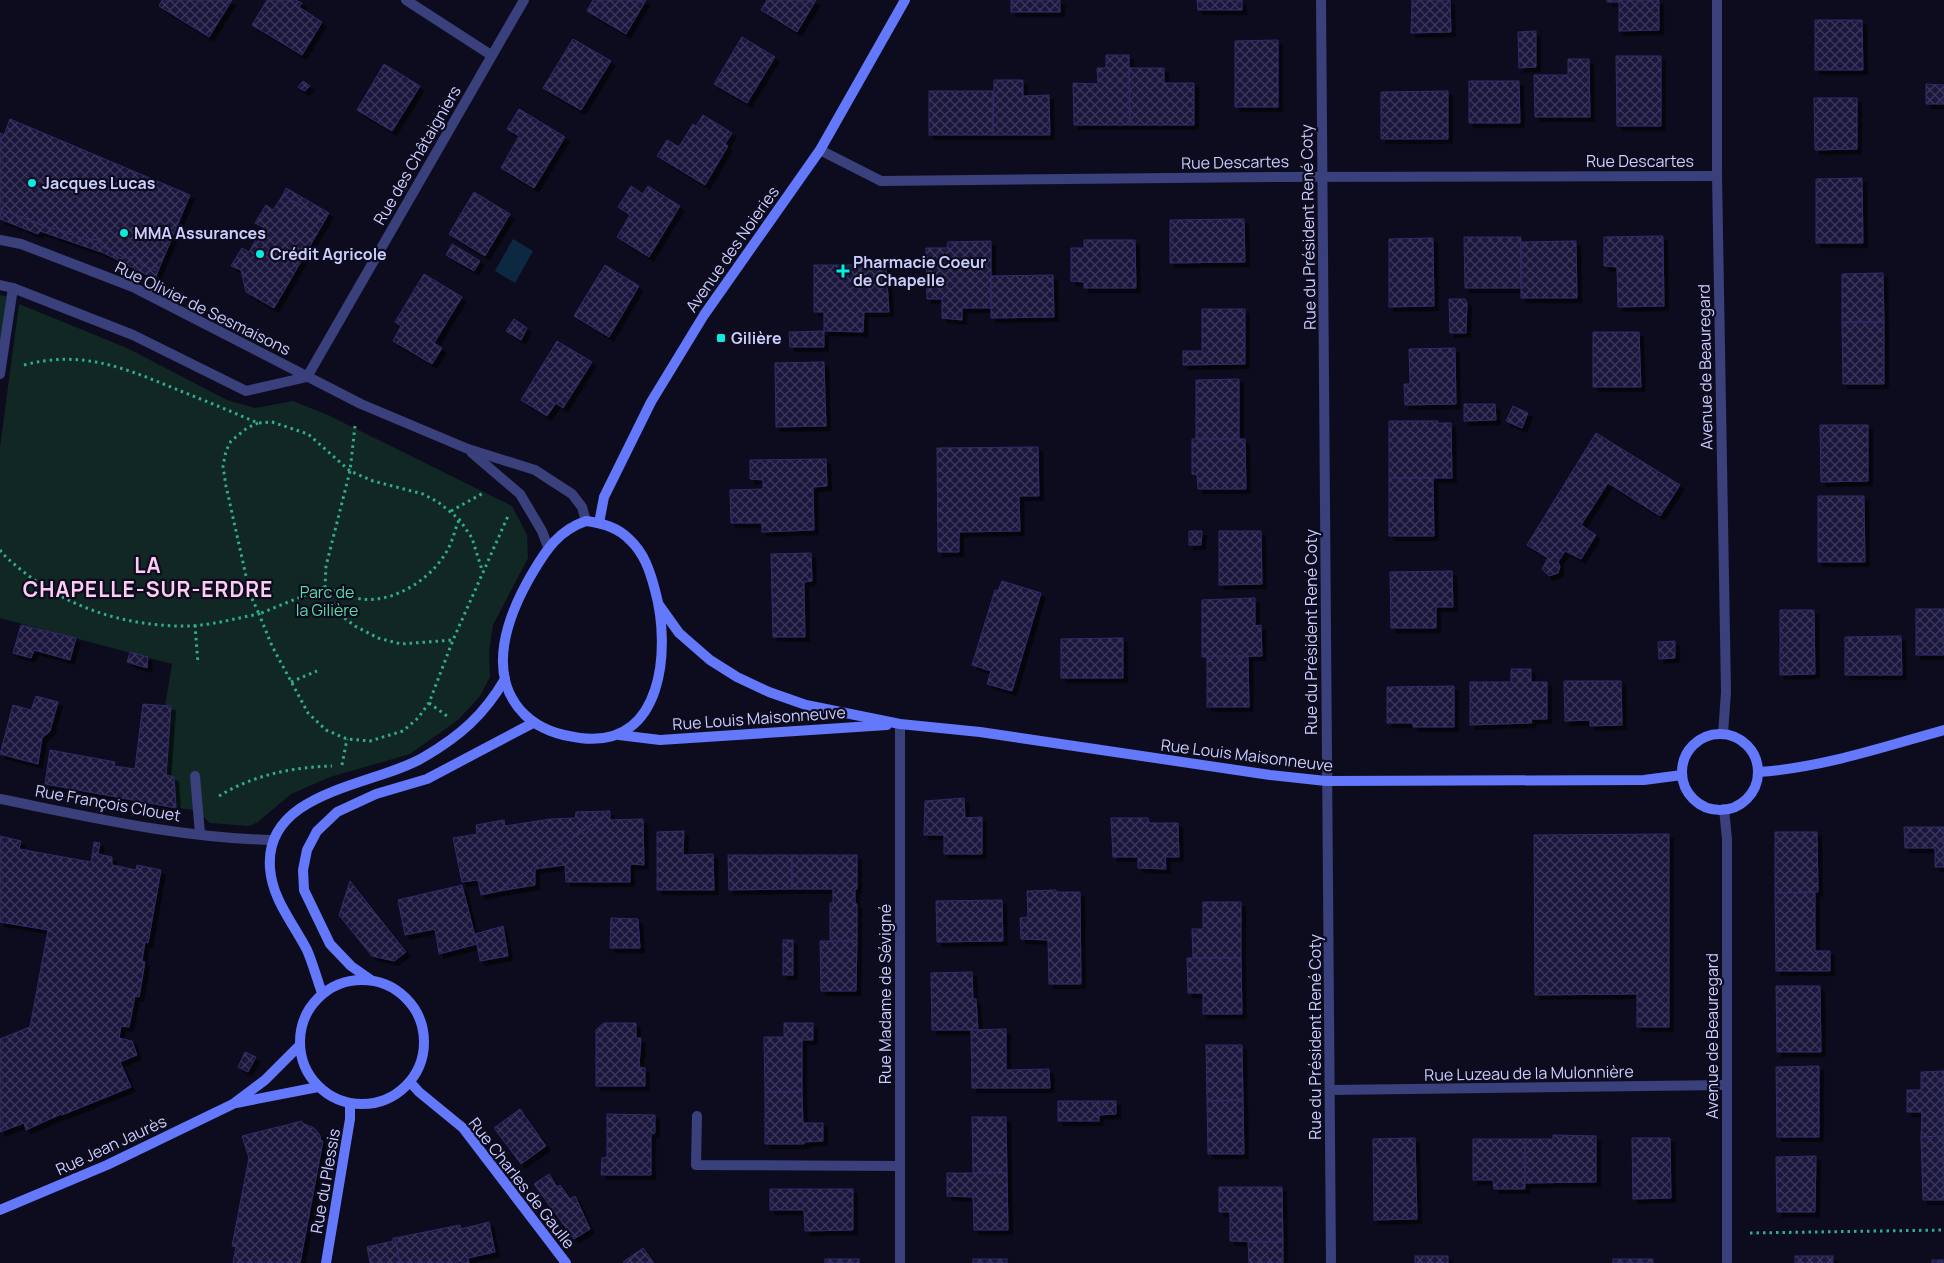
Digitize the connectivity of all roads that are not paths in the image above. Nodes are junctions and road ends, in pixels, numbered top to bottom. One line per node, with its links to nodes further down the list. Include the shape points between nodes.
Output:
1 (406, 0): 6 (street)
2 (524, 0): 6 (street, Rue des Châtaigniers)
3 (905, 0): 7 (street, Avenue des Noieries)
4 (1321, 0): 9 (street, Rue du Président René Coty)
5 (1716, 0): 8 (street, Avenue de Beauregard)
6 (491, 55): 14 (street, Rue des Châtaigniers)
7 (820, 150): 9 (street, Rue Descartes, via 881,181); 17 (street, Avenue des Noieries, via 704,315 651,402 604,497)
8 (1717, 176): 9 (street, Rue Descartes); 24 (street, Avenue de Beauregard, via 1726,692)
9 (1323, 177): 29 (street, Rue du Président René Coty)
10 (0, 240): 14 (street, Rue Olivier de Sesmaisons, via 20,244 133,287)
11 (0, 286): 12 (street, Rue Olivier de Sesmaisons)
12 (13, 288): 13 (street); 14 (street, Rue Olivier de Sesmaisons, via 133,335 246,391)
13 (0, 373)
14 (307, 376): 15 (street, Rue Olivier de Sesmaisons, via 361,404)
15 (468, 449): 16 (street, Rue Olivier de Sesmaisons, via 535,470 572,494 582,507); 18 (street, Rue Olivier de Sesmaisons, via 518,497 542,531)
16 (586, 522): 17 (street); 18 (street, via 563,533)
17 (599, 523): 19 (street, via 616,529 630,540 648,565)
18 (548, 547): 20 (street, via 514,607 506,631)
19 (659, 605): 22 (street, Rue Louis Maisonneuve, via 679,633 710,660 737,677 806,705); 25 (street, via 662,661 657,685 637,722)
20 (505, 679): 21 (street, via 519,709); 33 (street, via 493,699 465,730 423,758 307,803 284,821)
21 (534, 723): 25 (street, via 565,736 601,739); 34 (street, via 427,779 376,794 337,812 317,831 307,850 304,890 330,944 351,966)
22 (900, 724): 25 (street, Rue Louis Maisonneuve, via 660,740); 29 (street, Rue Louis Maisonneuve, via 980,732); 44 (street, Rue Madame de Sévigné)
23 (1944, 730): 26 (street, via 1789,770)
24 (1723, 734): 26 (street, via 1744,742 1752,751); 27 (street, via 1712,734 1692,745 1682,764)
25 (619, 735)
26 (1758, 772): 31 (street, via 1754,787 1744,800)
27 (1682, 775): 29 (street, Rue Louis Maisonneuve, via 1644,780); 31 (street, via 1692,797 1712,809)
28 (195, 776): 32 (street)
29 (1326, 781): 40 (street, Rue du Président René Coty)
30 (0, 799): 32 (street, Rue François Clouet, via 144,828)
31 (1724, 809): 38 (street, Avenue de Beauregard, via 1727,839)
32 (200, 834): 33 (street, Rue François Clouet)
33 (272, 840): 35 (street, via 270,868 274,890 307,951)
34 (371, 980): 35 (street, via 337,984); 37 (street, via 398,991 417,1012 422,1026 423,1055)
35 (322, 993): 36 (street, via 304,1017)
36 (299, 1046): 39 (street, via 308,1075); 41 (street, Rue Jean Jaurès, via 265,1080)
37 (410, 1082): 42 (street, via 389,1098); 47 (street, Rue Charles de Gaulle, via 463,1128)
38 (1726, 1085): 40 (street, Rue Luzeau de la Mulonnière); 50 (street, Avenue de Beauregard)
39 (318, 1087): 41 (street, Rue Jean Jaurès); 42 (street, via 333,1098)
40 (1331, 1090): 49 (street, Rue du Président René Coty)
41 (233, 1104): 45 (street, Rue Jean Jaurès, via 106,1165)
42 (350, 1104): 46 (street, Rue du Plessis, via 349,1128)
43 (697, 1116): 44 (street, via 696,1165)
44 (900, 1166): 48 (street, Rue Madame de Sévigné)
45 (0, 1210)
46 (326, 1263)
47 (566, 1263)
48 (900, 1263)
49 (1331, 1263)
50 (1727, 1263)

